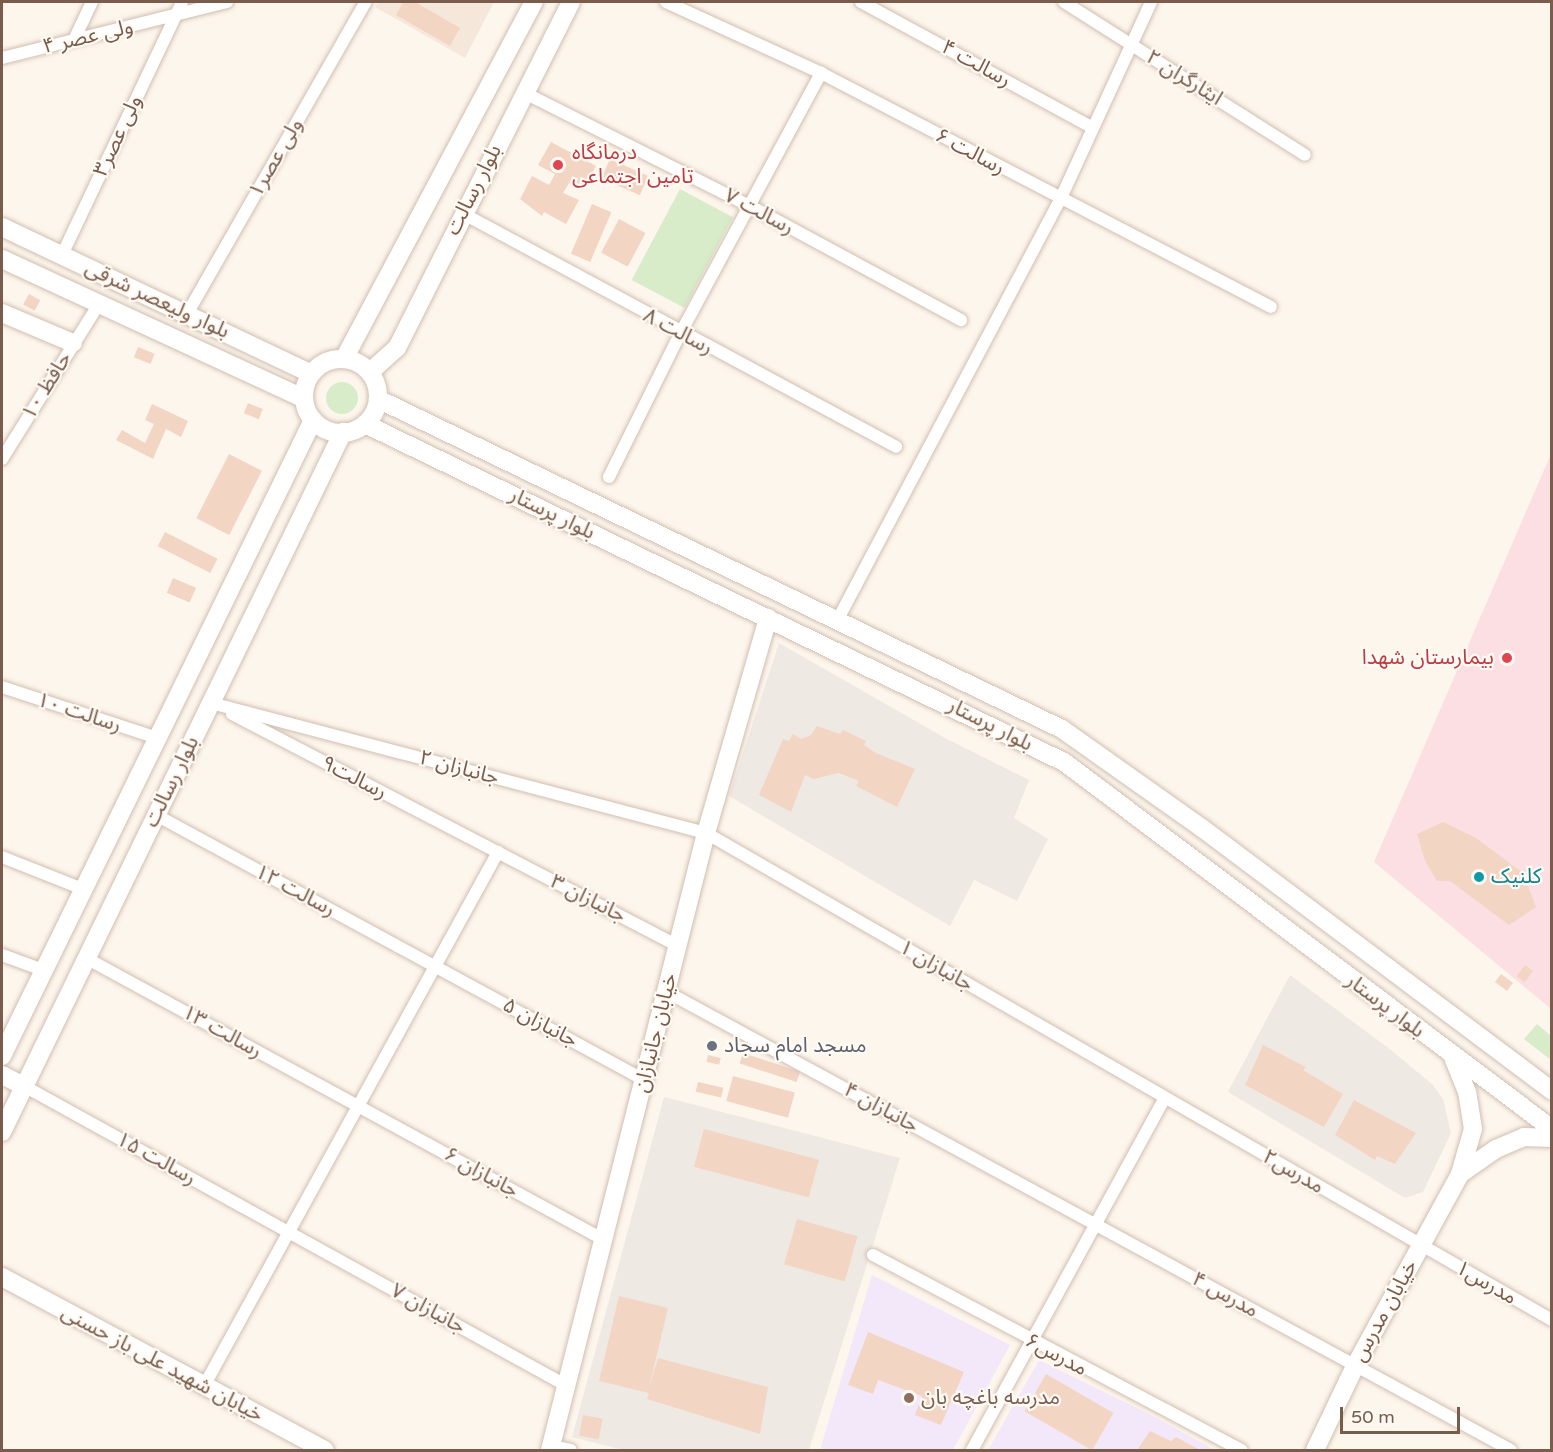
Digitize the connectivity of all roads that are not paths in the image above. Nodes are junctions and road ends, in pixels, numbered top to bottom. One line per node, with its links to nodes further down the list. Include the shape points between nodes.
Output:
1 (92, 2): 12 (street)
2 (182, 2): 11 (street, ولی عصر۳)
3 (227, 2): 11 (street, ولی عصر ۴)
4 (366, 2): 28 (street, ولی عصر۱)
5 (534, 2): 32 (main road, بلوار رسالت)
6 (571, 2): 16 (main road, بلوار رسالت)
7 (666, 2): 15 (street, رسالت ۶)
8 (861, 2): 17 (street, رسالت ۴)
9 (1064, 2): 13 (street, ایثارگران ۲)
10 (1151, 2): 13 (street)
11 (174, 17): 12 (street, ولی عصر ۴); 23 (street, ولی عصر۳)
12 (74, 40): 14 (street, ولی عصر ۴)
13 (1131, 45): 17 (street); 18 (street, ایثارگران ۲)
14 (2, 58)
15 (821, 73): 19 (street, رسالت ۶); 20 (street)
16 (523, 92): 20 (street, رسالت ۷); 21 (main road, بلوار رسالت)
17 (1091, 128): 19 (street)
18 (1305, 155)
19 (1060, 200): 26 (street, رسالت ۶); 44 (street)
20 (750, 206): 29 (street, رسالت ۷); 30 (street)
21 (462, 213): 30 (street, رسالت ۸); 33 (main road, بلوار رسالت, via 396,348)
22 (2, 227): 23 (main road, بلوار ولیعصر شرقی)
23 (62, 255): 28 (main road, بلوار ولیعصر شرقی)
24 (2, 259): 25 (main road, بلوار ولیعصر شرقی)
25 (99, 304): 31 (street, حافظ ۱۰); 35 (main road, بلوار ولیعصر شرقی)
26 (1271, 307)
27 (2, 313): 31 (main road)
28 (187, 314): 34 (main road, بلوار ولیعصر شرقی)
29 (961, 320)
30 (680, 334): 40 (street, رسالت ۸); 42 (street)
31 (73, 343): 41 (street, حافظ ۱۰)
32 (344, 359): 33 (main road); 34 (main road, via 330,361)
33 (370, 372): 36 (main road)
34 (310, 374): 35 (main road)
35 (303, 398): 37 (main road)
36 (378, 399): 38 (main road); 44 (main road, بلوار پرستار)
37 (314, 420): 39 (main road, via 325,429); 49 (main road, بلوار رسالت)
38 (365, 424): 39 (main road); 43 (main road, بلوار پرستار)
39 (344, 432): 48 (main road, بلوار رسالت)
40 (896, 447)
41 (2, 459)
42 (609, 477)
43 (768, 618): 46 (main road, بلوار پرستار); 51 (main road, خیابان جانبازان)
44 (837, 621): 45 (main road, بلوار پرستار)
45 (912, 659): 46 (main road); 66 (main road, بلوار پرستار, via 1062,729 1202,828)
46 (892, 677): 62 (main road, بلوار پرستار, via 1064,762)
47 (2, 687): 49 (street, رسالت ۱۰)
48 (211, 704): 50 (main road, بلوار رسالت); 51 (street, جانبازان ۲); 52 (street, رسالت۹)
49 (157, 738): 54 (main road, بلوار رسالت)
50 (156, 815): 57 (main road, بلوار رسالت); 58 (street, رسالت ۱۲)
51 (706, 833): 55 (main road, خیابان جانبازان); 67 (street, جانبازان ۱)
52 (498, 852): 55 (street, جانبازان ۳); 58 (street)
53 (2, 857): 54 (street)
54 (83, 889): 59 (main road, بلوار رسالت)
55 (678, 946): 60 (main road, خیابان جانبازان)
56 (2, 955): 59 (street)
57 (86, 958): 65 (main road, بلوار رسالت); 68 (street, رسالت ۱۳)
58 (435, 966): 64 (street, جانبازان ۵); 68 (street)
59 (43, 970): 61 (main road, بلوار رسالت)
60 (667, 992): 64 (main road, خیابان جانبازان); 73 (street, جانبازان ۴)
61 (2, 1056)
62 (1452, 1056): 69 (main road, بلوار پرستار); 72 (main road, via 1467,1092 1473,1129)
63 (2, 1075): 65 (main road)
64 (645, 1080): 75 (main road, خیابان جانبازان)
65 (24, 1086): 70 (main road, بلوار رسالت); 74 (street, رسالت ۱۵)
66 (1551, 1091)
67 (1165, 1098): 73 (street); 76 (street, مدرس۲)
68 (358, 1106): 74 (street); 75 (street, جانبازان ۶)
69 (1551, 1129)
70 (2, 1132)
71 (1551, 1138): 72 (main road, via 1524,1137 1496,1149)
72 (1460, 1174): 76 (main road, خیابان مدرس)
73 (1096, 1224): 80 (street); 81 (street, مدرس ۴)
74 (289, 1232): 82 (street); 83 (street, جانبازان ۷)
75 (604, 1240): 83 (main road, خیابان جانبازان)
76 (1421, 1245): 79 (street, مدرس۱); 81 (main road, خیابان مدرس)
77 (873, 1255): 80 (street, مدرس۶)
78 (2, 1277): 82 (main road, خیابان شهید علی باز حسنی)
79 (1551, 1320)
80 (1031, 1342): 87 (street); 88 (street, مدرس۶)
81 (1355, 1365): 89 (main road, خیابان مدرس); 90 (street, مدرس ۴)
82 (204, 1386): 85 (main road, خیابان شهید علی باز حسنی)
83 (567, 1386): 84 (main road, خیابان جانبازان)
84 (551, 1448): 86 (street)
85 (324, 1450)
86 (570, 1450)
87 (972, 1450)
88 (1242, 1450)
89 (1315, 1450)
90 (1511, 1450)

